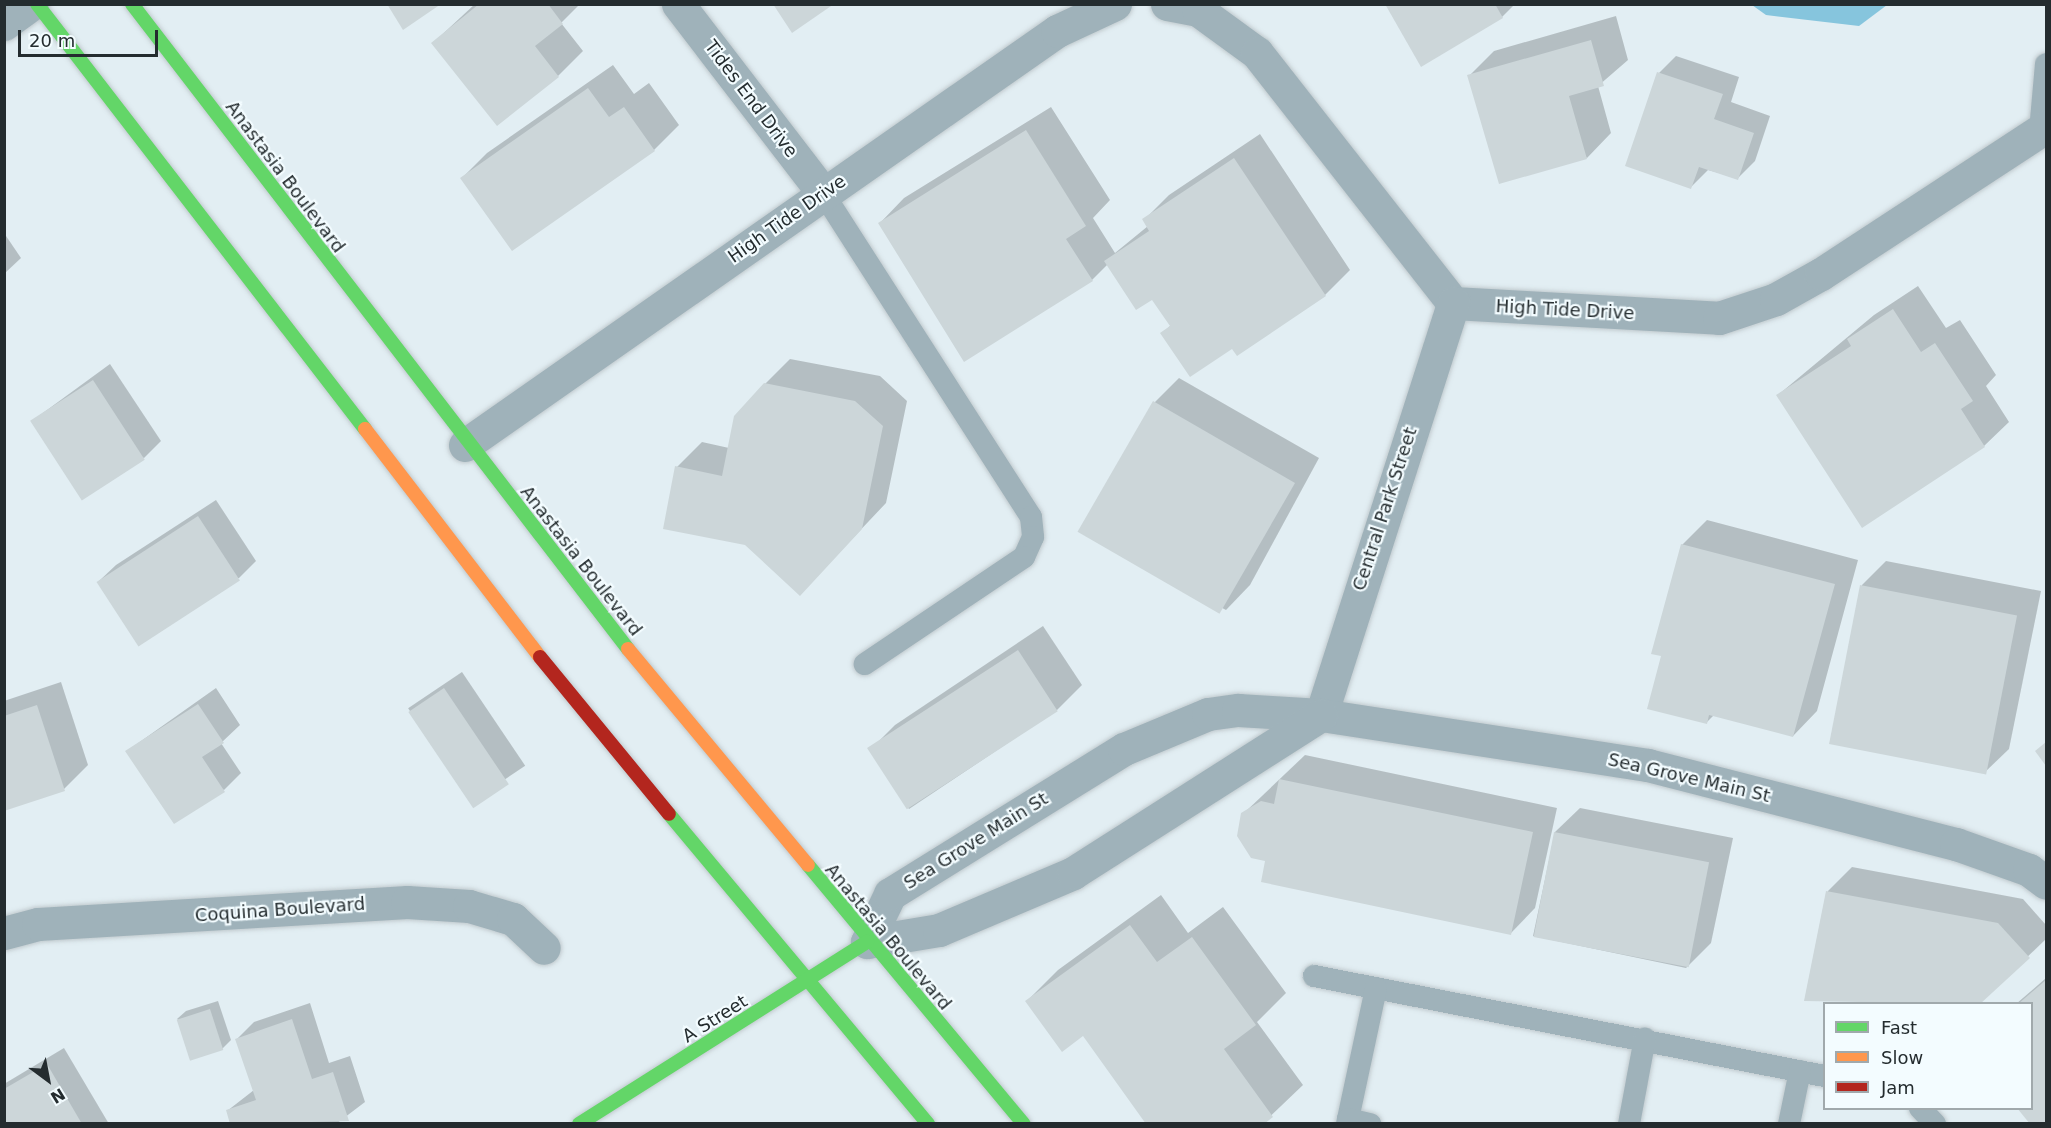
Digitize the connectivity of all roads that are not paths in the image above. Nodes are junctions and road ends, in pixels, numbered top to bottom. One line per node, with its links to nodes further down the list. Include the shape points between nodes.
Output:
1 (34, 4): 6 (street); 19 (main road, via 567,692)
2 (132, 4): 11 (main road, Anastasia Boulevard)
3 (678, 4): 9 (street, Tides End Drive)
4 (1115, 4): 9 (street, High Tide Drive, via 1057,31)
5 (1167, 4): 10 (street, via 1198,10 1257,53)
6 (4, 24)
7 (2046, 64): 8 (lane)
8 (2043, 129): 10 (street, High Tide Drive, via 1776,300 1719,318)
9 (823, 193): 11 (street, High Tide Drive); 12 (lane, via 1031,517 1033,537 1024,557)
10 (1453, 303): 13 (street, Central Park Street)
11 (465, 445): 16 (main road, Anastasia Boulevard)
12 (865, 664)
13 (1321, 715): 14 (street, Sea Grove Main St, via 1648,765 1956,844 2029,870); 16 (street, via 1073,873 939,930); 16 (street, Sea Grove Main St, via 1238,710 1208,714 1124,749 890,894)
14 (2046, 883)
15 (4, 933): 17 (street, Coquina Boulevard, via 38,924 407,902 469,906 513,919)
16 (867, 942): 19 (main road, A Street); 28 (main road, Anastasia Boulevard)
17 (544, 948)
18 (1314, 976): 20 (lane)
19 (809, 982): 26 (main road, A Street); 27 (main road)
20 (1376, 988): 21 (lane); 25 (lane)
21 (1645, 1038): 22 (lane); 29 (lane)
22 (1800, 1071): 23 (lane); 30 (lane)
23 (1823, 1076)
24 (1922, 1110): 31 (lane)
25 (1355, 1122)
26 (579, 1124)
27 (928, 1124)
28 (1024, 1124)
29 (1629, 1124)
30 (1789, 1124)
31 (1935, 1124)

